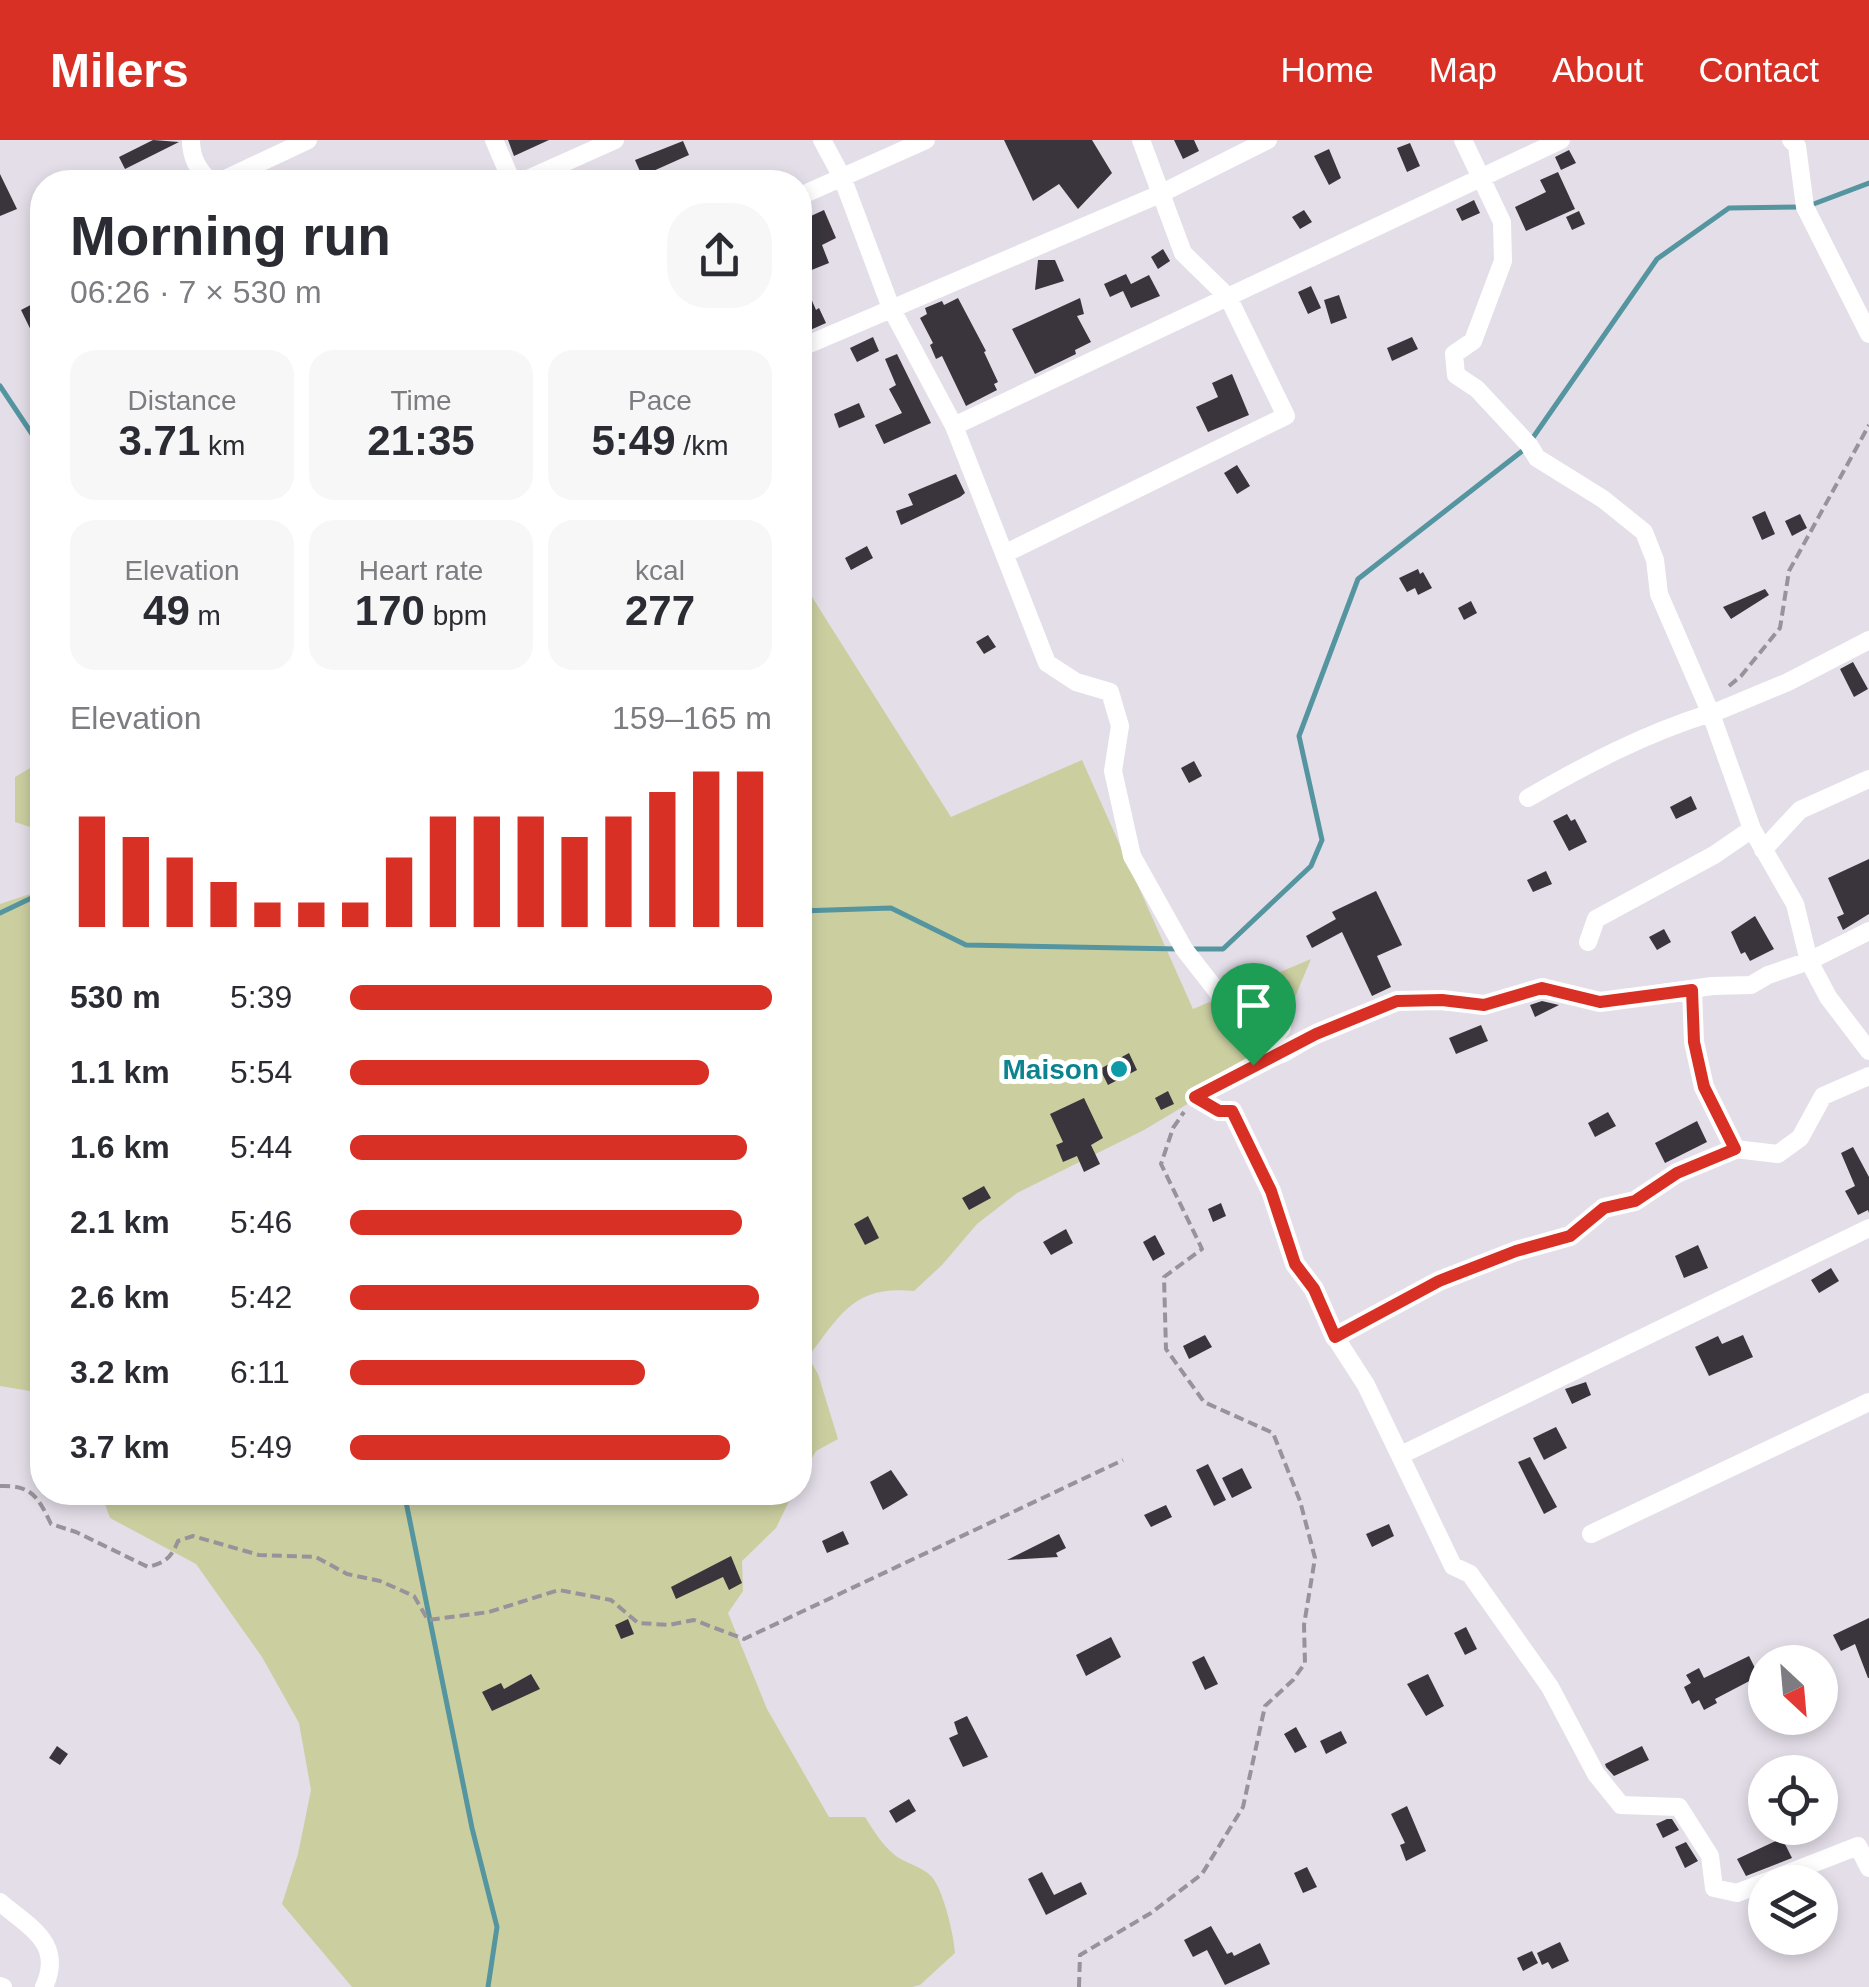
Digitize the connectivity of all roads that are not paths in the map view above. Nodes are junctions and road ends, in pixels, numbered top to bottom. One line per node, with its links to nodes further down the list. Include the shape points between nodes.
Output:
1 (191, 140): 12 (street)
2 (308, 140): 13 (street)
3 (494, 140): 14 (street)
4 (616, 140): 15 (street)
5 (822, 140): 16 (street)
6 (926, 140): 16 (street)
7 (1141, 140): 19 (street)
8 (1268, 140): 19 (street)
9 (1462, 140): 17 (street)
10 (1561, 140): 17 (street)
11 (1791, 140): 20 (street, via 1805,207)
12 (199, 170)
13 (244, 170)
14 (507, 170)
15 (548, 170)
16 (842, 177): 18 (street); 23 (street)
17 (1480, 178): 22 (street); 29 (street, via 1502,222 1502,261 1472,342 1454,354 1456,376 1477,388 1537,458 1644,532 1659,594)
18 (812, 191)
19 (1160, 194): 22 (street, via 1183,253); 23 (street)
20 (1842, 281): 21 (street); 24 (street)
21 (1869, 295)
22 (1228, 297): 26 (street); 27 (street, via 1286,416)
23 (891, 308): 25 (street); 26 (street)
24 (1868, 331)
25 (812, 343)
26 (954, 426): 27 (street)
27 (1006, 553): 38 (street, via 1047,663 1076,682 1110,692 1120,726 1113,771 1132,856 1166,919 1228,1004 1282,1028)
28 (1869, 640): 29 (street)
29 (1711, 714): 31 (street, via 1637,740); 32 (street)
30 (1869, 778): 33 (street, via 1800,810)
31 (1528, 798)
32 (1752, 829): 33 (street); 35 (street, via 1596,919)
33 (1764, 850): 36 (street, via 1796,904)
34 (1869, 931): 36 (street)
35 (1588, 942)
36 (1810, 961): 37 (street); 38 (street, via 1751,986 1600,1002 1542,988 1484,1005 1397,1001)
37 (1869, 1051)
38 (1253, 1065): 41 (street, via 1195,1097 1232,1111 1271,1191 1295,1264)
39 (1869, 1076): 41 (street, via 1822,1096 1800,1138 1778,1154 1735,1149 1677,1173 1635,1201 1604,1208 1570,1236 1439,1281)
40 (1869, 1228): 43 (street)
41 (1335, 1337): 43 (street)
42 (1869, 1402): 44 (street)
43 (1401, 1454): 45 (street, via 1453,1566 1470,1574 1550,1688 1596,1774 1621,1805 1679,1807 1710,1856 1714,1888 1737,1893 1858,1846)
44 (1591, 1534)
45 (1869, 1868)
46 (0, 1902): 47 (street, via 47,1946 52,1962)
47 (44, 1987)

